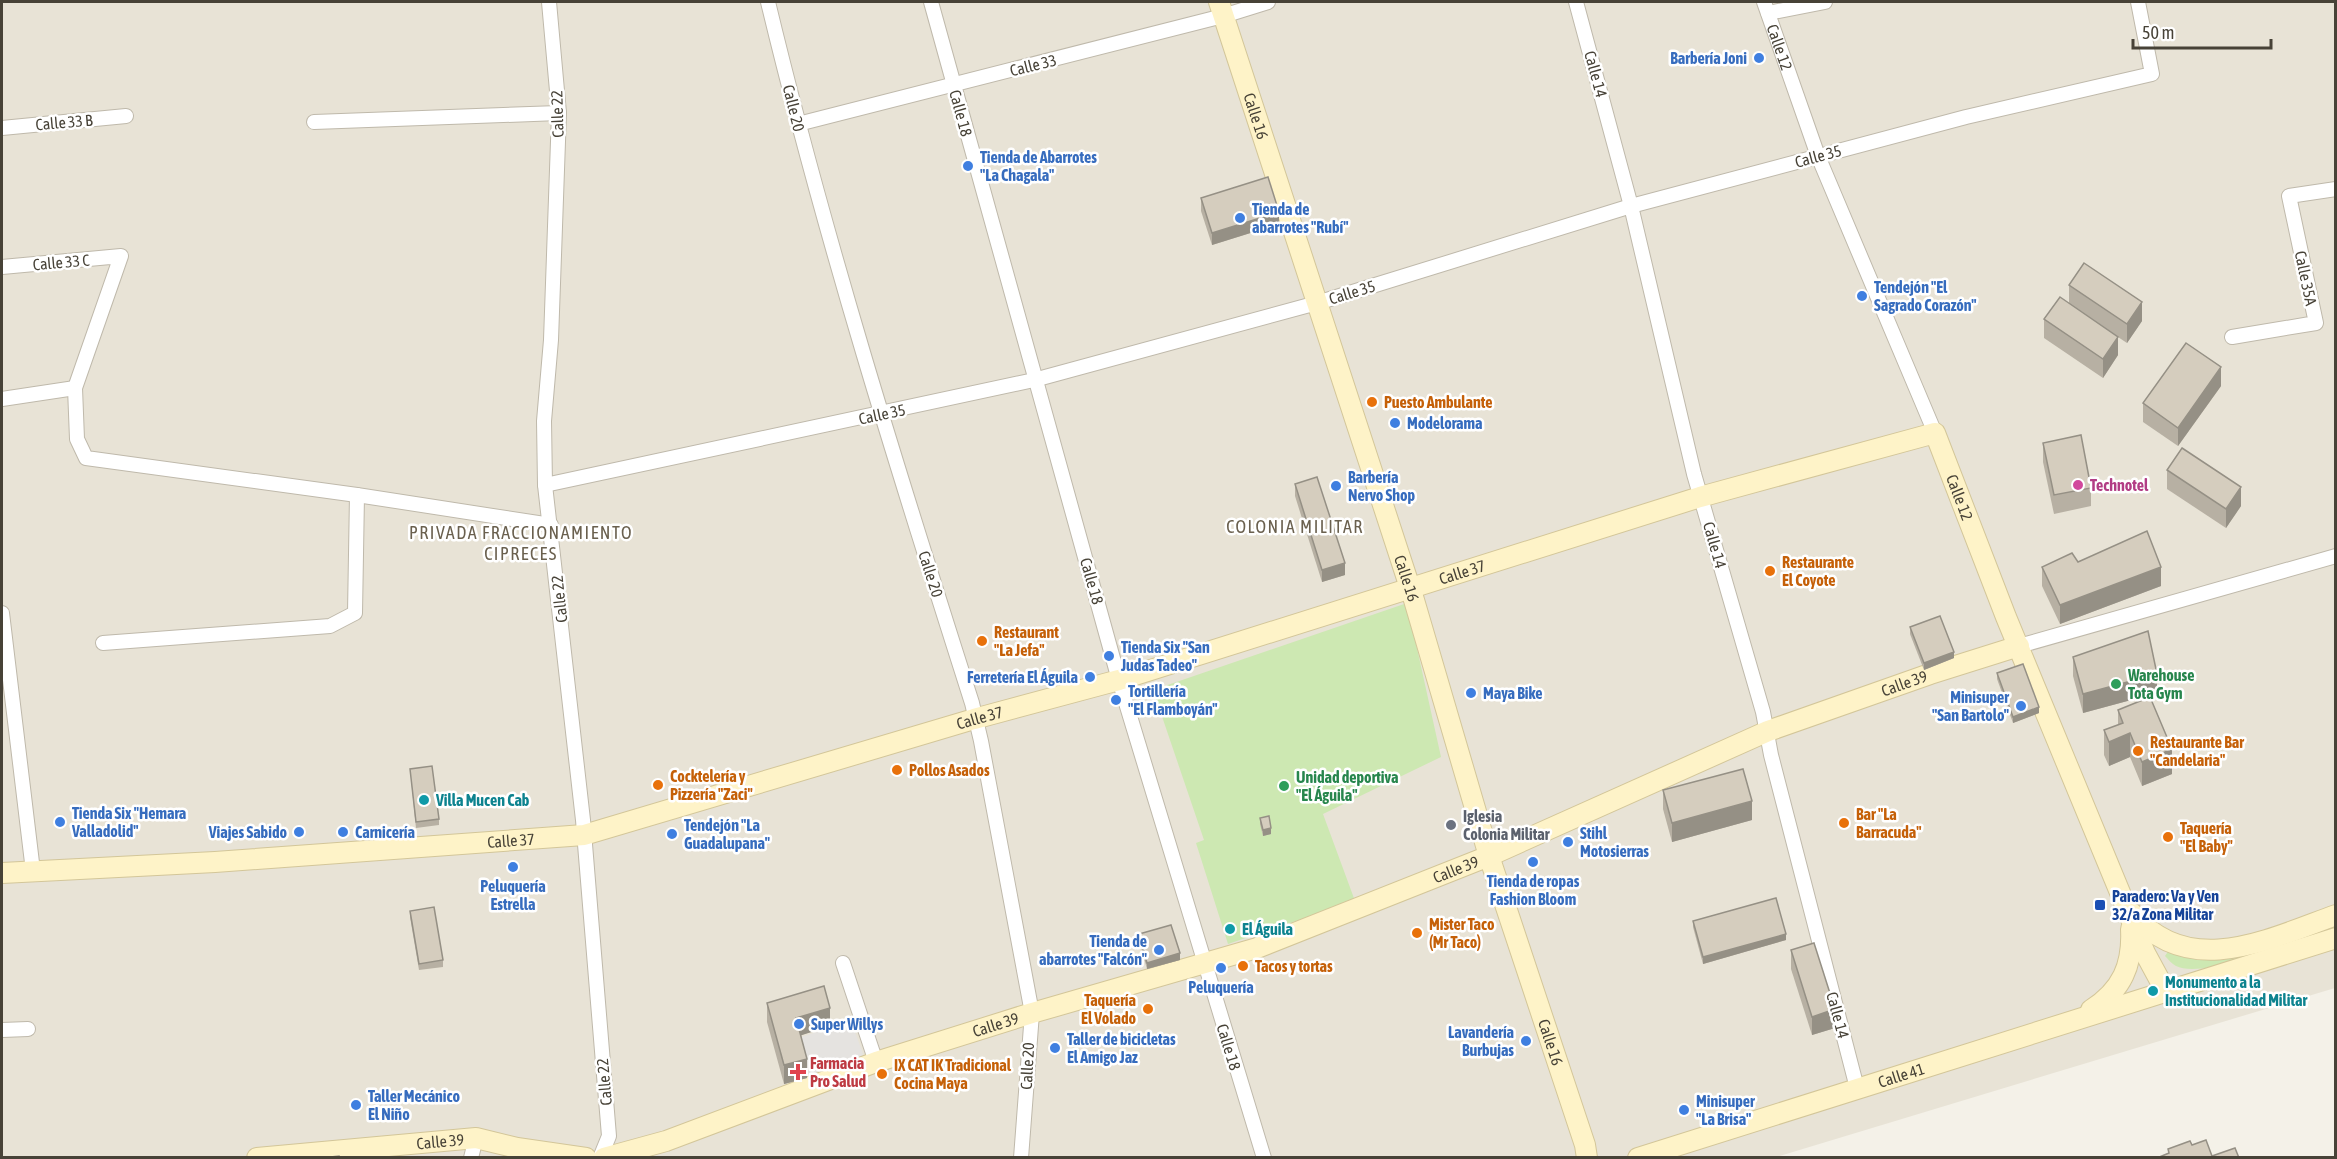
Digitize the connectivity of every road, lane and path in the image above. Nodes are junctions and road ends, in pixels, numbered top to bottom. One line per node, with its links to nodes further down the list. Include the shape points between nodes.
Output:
1 (549, 2): 11 (street, Calle 22)
2 (768, 2): 14 (street, Calle 20)
3 (931, 2): 10 (street, Calle 18)
4 (1268, 2): 9 (street, Calle 33)
5 (1576, 2): 18 (street, Calle 14)
6 (1825, 2): 8 (street)
7 (2138, 2): 16 (street, Calle 35, via 2152,74)
8 (1766, 7): 16 (street, Calle 12)
9 (1221, 8): 10 (street, Calle 33); 20 (main road, Calle 16)
10 (953, 85): 14 (street, Calle 33); 22 (street, Calle 18)
11 (559, 113): 13 (street); 27 (street, Calle 22, via 551,340 544,421)
12 (126, 116): 15 (street, Calle 33 B)
13 (314, 122)
14 (798, 124): 25 (street, Calle 20)
15 (2, 128)
16 (1818, 156): 18 (street, Calle 35); 26 (street, Calle 12)
17 (2336, 189): 21 (street, Calle 35A, via 2289,196 2316,323)
18 (1631, 206): 20 (street, Calle 35); 29 (street, Calle 14)
19 (2, 267): 23 (street, Calle 33 C, via 121,256)
20 (1317, 303): 22 (street, Calle 35); 32 (main road, Calle 16)
21 (2232, 337)
22 (1034, 380): 25 (street, Calle 35); 36 (street, Calle 18)
23 (75, 388): 24 (street); 28 (street, via 77,439 86,458)
24 (2, 399)
25 (880, 414): 27 (street, Calle 35); 37 (street, Calle 20)
26 (1935, 433): 29 (main road, Calle 37); 35 (main road, Calle 12)
27 (545, 485): 30 (street, Calle 22)
28 (357, 495): 30 (street); 34 (street, via 355,613 330,626)
29 (1700, 497): 32 (main road, Calle 37); 38 (street, Calle 14)
30 (551, 525): 39 (street, Calle 22)
31 (2336, 556): 35 (street, Calle 39)
32 (1409, 590): 36 (main road, Calle 37); 40 (main road, Calle 16)
33 (2, 613): 41 (street)
34 (103, 643)
35 (2019, 646): 38 (main road, Calle 39); 43 (main road, Calle 12)
36 (1119, 680): 37 (main road, Calle 37); 47 (street, Calle 18)
37 (974, 719): 39 (main road, Calle 37); 49 (street, Calle 20)
38 (1768, 731): 40 (main road, Calle 39); 54 (street, Calle 14)
39 (584, 835): 41 (main road, Calle 37); 59 (street, Calle 22, via 609,1136)
40 (1489, 856): 47 (main road, Calle 39, via 1257,948); 62 (main road, Calle 16)
41 (33, 872): 42 (main road, Calle 37)
42 (2, 873)
43 (2129, 908): 44 (main road, via 2145,927 2176,945 2214,951 2257,943); 48 (main road, Calle 12, via 2145,953); 50 (main road, via 2132,943 2126,970 2109,995)
44 (2336, 915)
45 (2336, 938): 48 (main road, Calle 41)
46 (843, 963): 53 (street)
47 (1203, 964): 49 (main road, Calle 39); 61 (street, Calle 18)
48 (2165, 990): 50 (main road, Calle 41)
49 (1032, 1013): 53 (main road, Calle 39); 60 (street, Calle 20)
50 (2071, 1020): 54 (main road, Calle 41)
51 (28, 1029): 52 (street)
52 (2, 1030)
53 (876, 1062): 59 (main road, Calle 39, via 666,1141)
54 (1857, 1088): 63 (main road, Calle 41)
55 (476, 1138): 56 (main road, Calle 39); 57 (street); 58 (main road, Calle 39)
56 (257, 1158)
57 (471, 1158)
58 (586, 1158)
59 (602, 1158)
60 (1021, 1158)
61 (1264, 1158)
62 (1587, 1158)
63 (1638, 1158)

